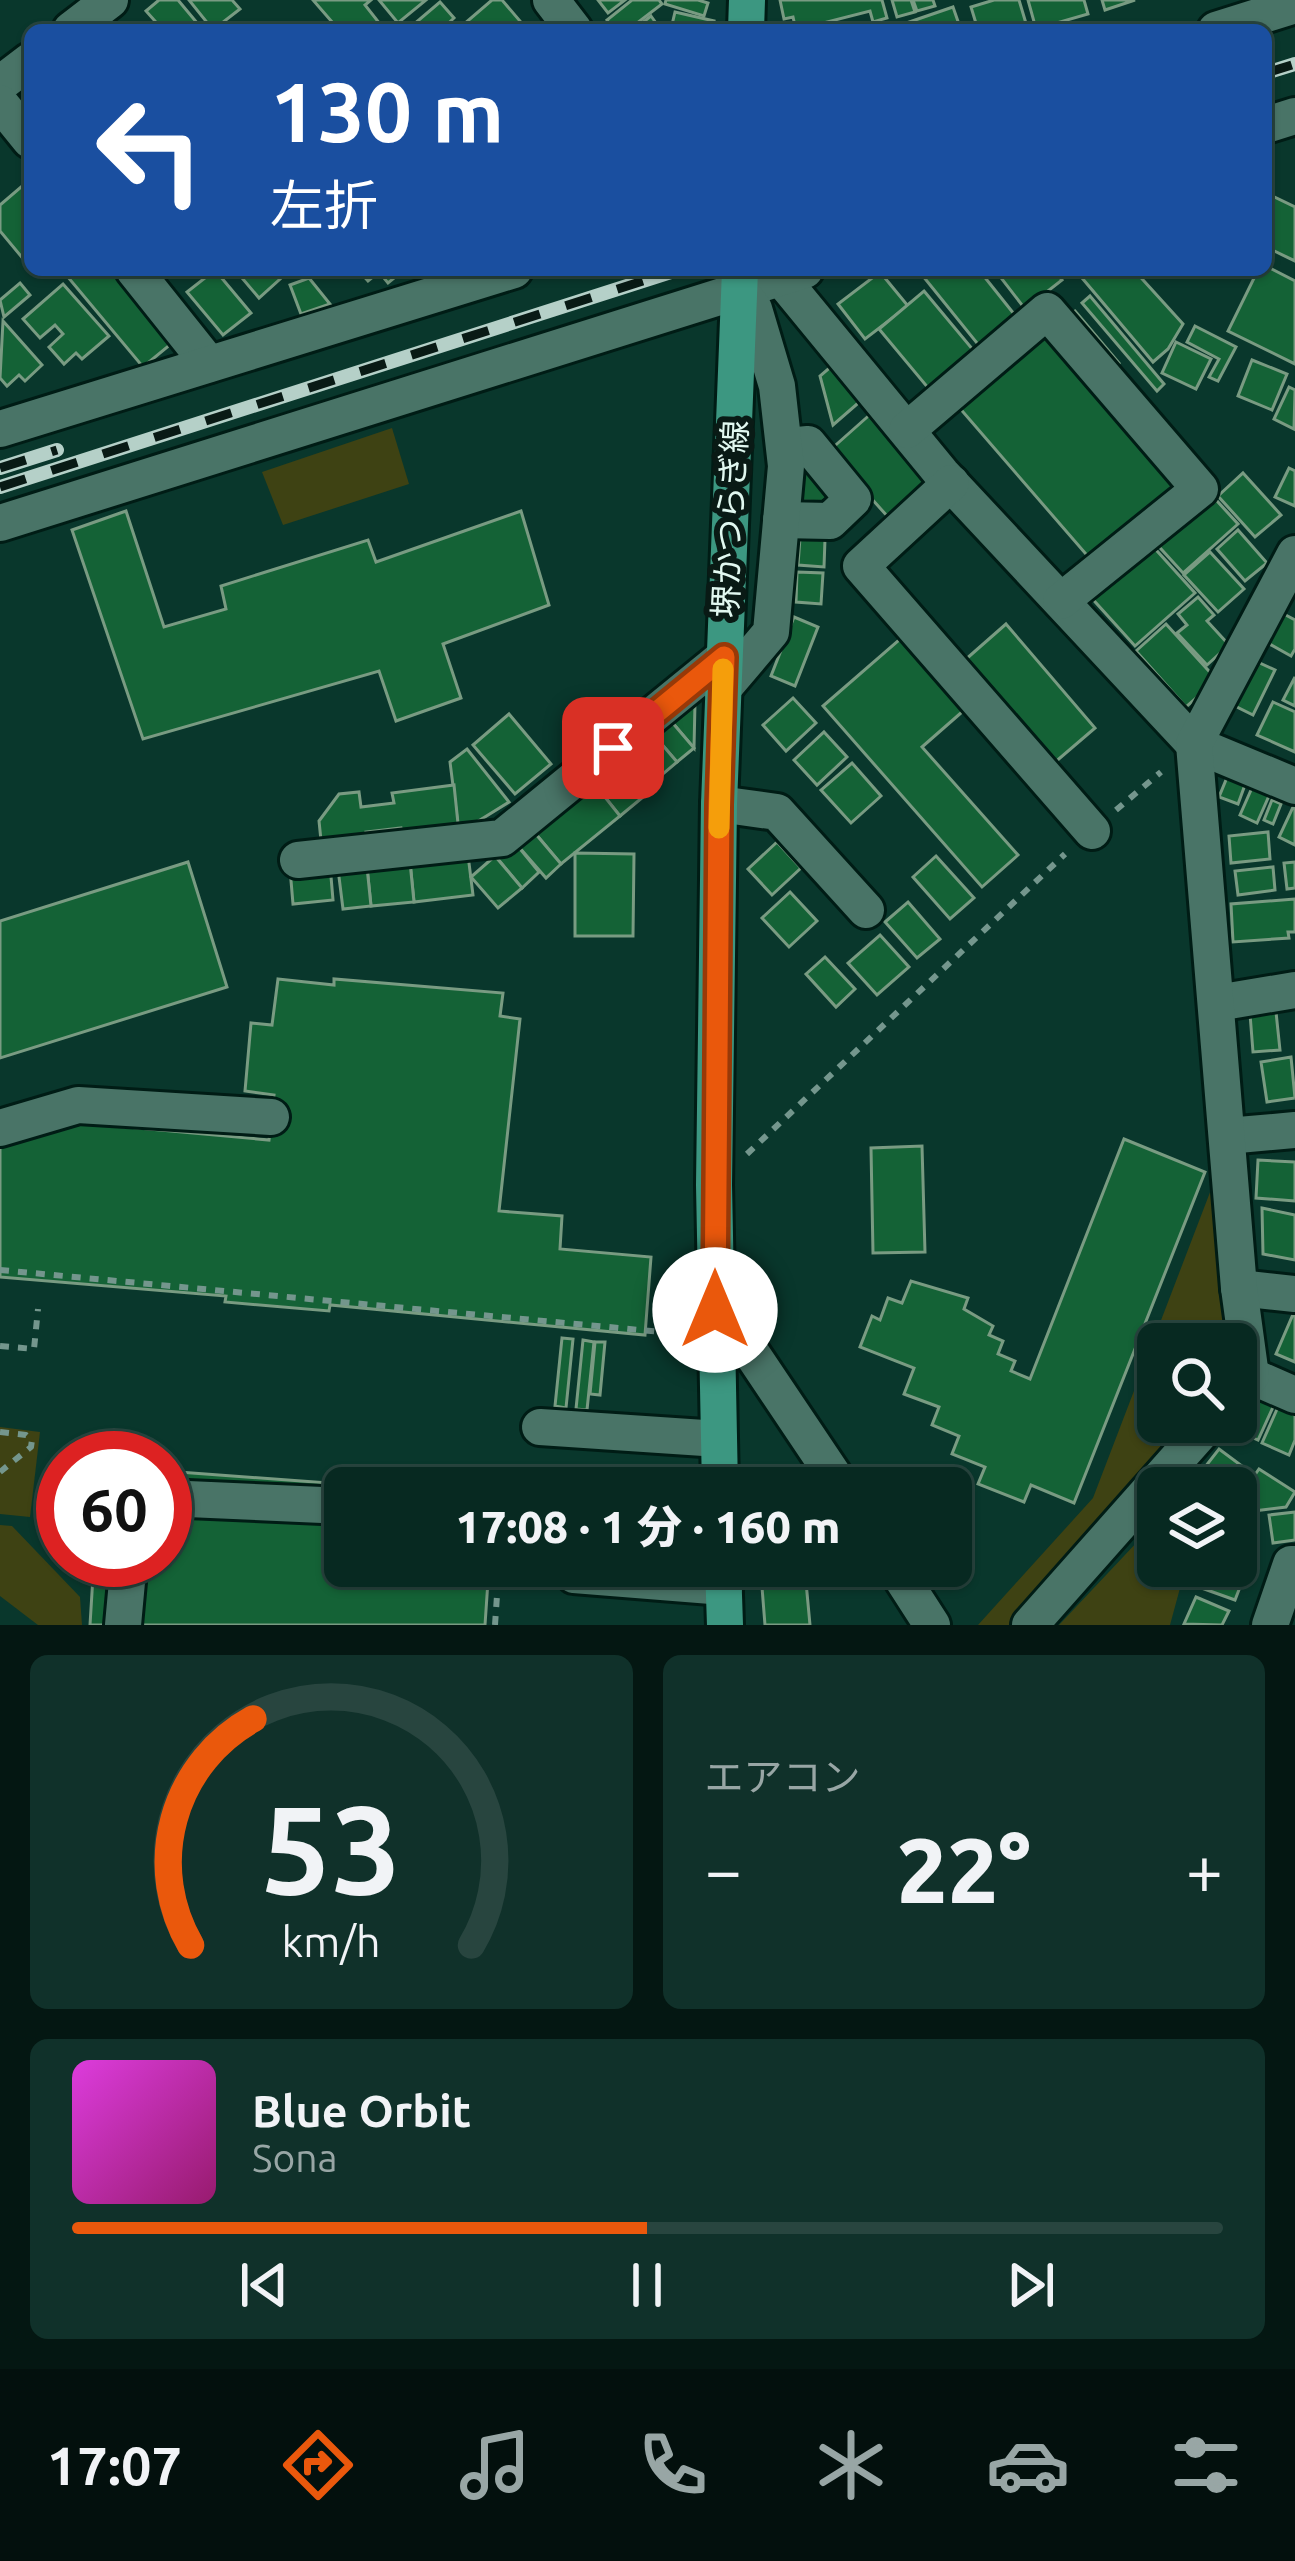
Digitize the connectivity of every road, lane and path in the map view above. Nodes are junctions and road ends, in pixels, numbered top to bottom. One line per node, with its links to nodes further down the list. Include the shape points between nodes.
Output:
1 (110, 0): 4 (street)
2 (551, 0): 5 (street)
3 (1295, 5): 6 (street)
4 (79, 24)
5 (569, 24)
6 (1235, 24)
7 (24, 67): 8 (street)
8 (0, 85)
9 (0, 103): 10 (street)
10 (24, 133)
11 (139, 276): 16 (street)
12 (495, 276): 16 (street)
13 (775, 276): 15 (street)
14 (794, 276): 18 (street)
15 (740, 280): 19 (street, via 777,386); 22 (street); 25 (main road, 堺かつらぎ線)
16 (209, 364): 17 (street)
17 (0, 429)
18 (907, 430): 20 (street); 24 (street, via 1047,311 1200,489)
19 (787, 446): 21 (street); 21 (street, via 808,444 853,499 830,521)
20 (951, 483): 24 (street); 29 (street, via 861,566)
21 (781, 520): 25 (street, via 771,632)
22 (0, 523)
23 (1295, 554): 26 (street)
24 (1061, 601): 26 (street)
25 (723, 674): 28 (main road, 堺かつらぎ線); 30 (street, via 502,838)
26 (1194, 744): 27 (street); 29 (path); 33 (street)
27 (1295, 786)
28 (719, 805): 31 (street, via 777,812); 38 (main road, 堺かつらぎ線)
29 (1092, 831): 38 (path)
30 (298, 860)
31 (865, 910)
32 (1295, 990): 33 (street)
33 (1217, 1003): 37 (street)
34 (271, 1117): 35 (street, via 78,1105)
35 (0, 1128)
36 (1295, 1130): 37 (street)
37 (1227, 1136): 40 (street)
38 (714, 1185): 44 (main road, 堺かつらぎ線)
39 (0, 1270): 44 (path)
40 (1239, 1288): 41 (street); 43 (street)
41 (1295, 1294)
42 (38, 1309): 45 (path, via 34,1349)
43 (1241, 1323)
44 (705, 1328): 50 (main road, 堺かつらぎ線); 53 (street, via 738,1334)
45 (0, 1346)
46 (1257, 1387): 47 (street)
47 (1295, 1395)
48 (540, 1427): 50 (street)
49 (0, 1432): 54 (path, via 32,1440)
50 (719, 1439): 52 (main road, 堺かつらぎ線)
51 (1191, 1443): 66 (street)
52 (720, 1467)
53 (828, 1467)
54 (0, 1472)
55 (192, 1502): 56 (street, via 285,1516)
56 (324, 1510)
57 (1295, 1564): 67 (street)
58 (126, 1587): 62 (street)
59 (498, 1587): 63 (path)
60 (723, 1587): 64 (main road)
61 (908, 1587): 65 (street)
62 (123, 1625)
63 (495, 1625)
64 (725, 1625)
65 (932, 1625)
66 (1030, 1625)
67 (1270, 1625)

